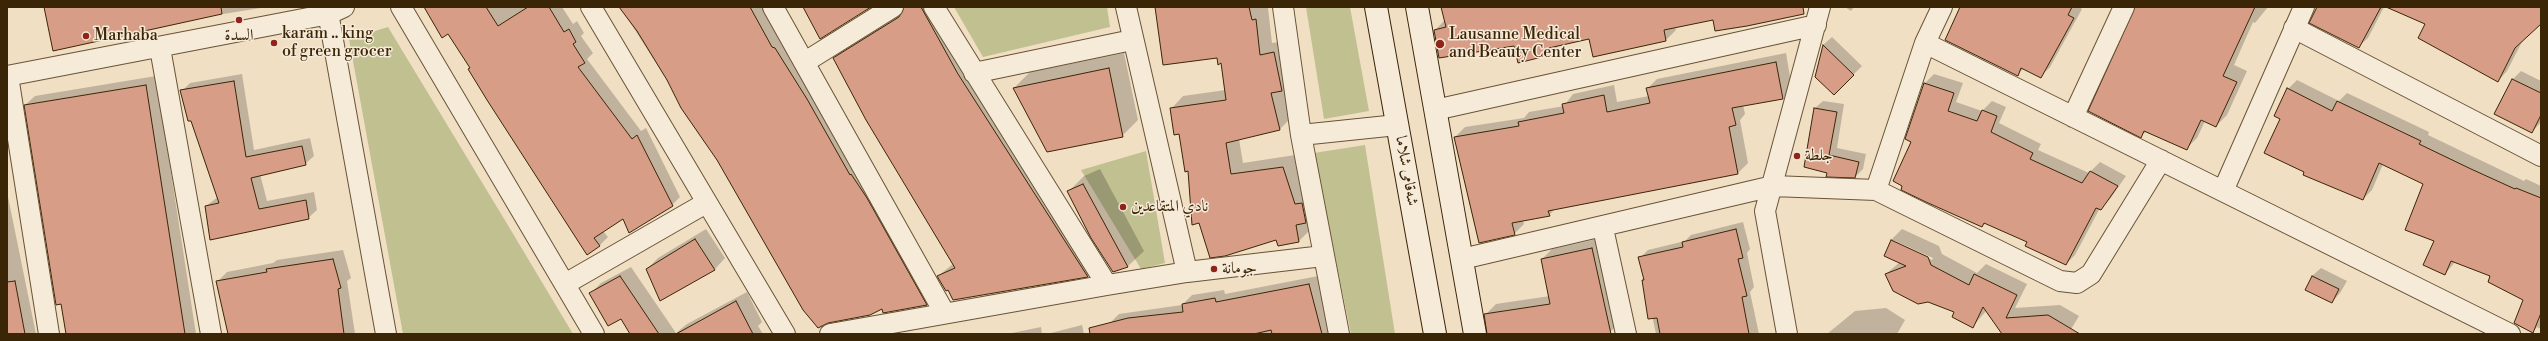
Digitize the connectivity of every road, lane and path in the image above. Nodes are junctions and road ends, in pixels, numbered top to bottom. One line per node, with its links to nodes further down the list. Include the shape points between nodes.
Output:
1 (401, 7): 36 (street)
2 (591, 7): 31 (street)
3 (773, 7): 19 (street)
4 (893, 7): 19 (street)
5 (934, 7): 20 (street)
6 (1126, 7): 16 (street)
7 (1283, 7): 25 (street)
8 (1376, 7): 24 (main road, شەقامی شلاما)
9 (1417, 7): 22 (main road)
10 (1942, 7): 17 (street)
11 (2124, 7): 23 (street)
12 (2304, 7): 15 (street)
13 (333, 9): 18 (street); 41 (street)
14 (1818, 16): 22 (street); 28 (street)
15 (2294, 28): 26 (street); 30 (street)
16 (1132, 40): 20 (street); 35 (street)
17 (1925, 43): 23 (street); 29 (street)
18 (160, 48): 21 (street); 40 (street)
19 (805, 62): 38 (street)
20 (974, 73): 37 (street)
21 (7, 76): 39 (street)
22 (1435, 110): 34 (main road)
23 (2073, 117): 27 (street)
24 (1397, 124): 25 (street); 46 (main road, شەقامی شلاما)
25 (1301, 136): 33 (street)
26 (2541, 156)
27 (2161, 160): 29 (street, via 2091,274 2077,283 2060,281); 30 (street)
28 (1774, 186): 29 (street); 32 (street); 49 (street, via 1765,211)
29 (1876, 190)
30 (2223, 191): 50 (street)
31 (706, 203): 36 (street); 43 (street)
32 (1603, 228): 34 (street); 48 (street)
33 (1323, 256): 35 (street); 45 (street)
34 (1462, 259): 47 (main road)
35 (1187, 272): 37 (street)
36 (565, 284): 42 (street)
37 (1107, 285): 38 (street)
38 (944, 312): 44 (street)
39 (49, 334)
40 (211, 334)
41 (386, 334)
42 (594, 334)
43 (785, 334)
44 (830, 334)
45 (1339, 334)
46 (1435, 334)
47 (1475, 334)
48 (1626, 334)
49 (1787, 334)
50 (2510, 334)

